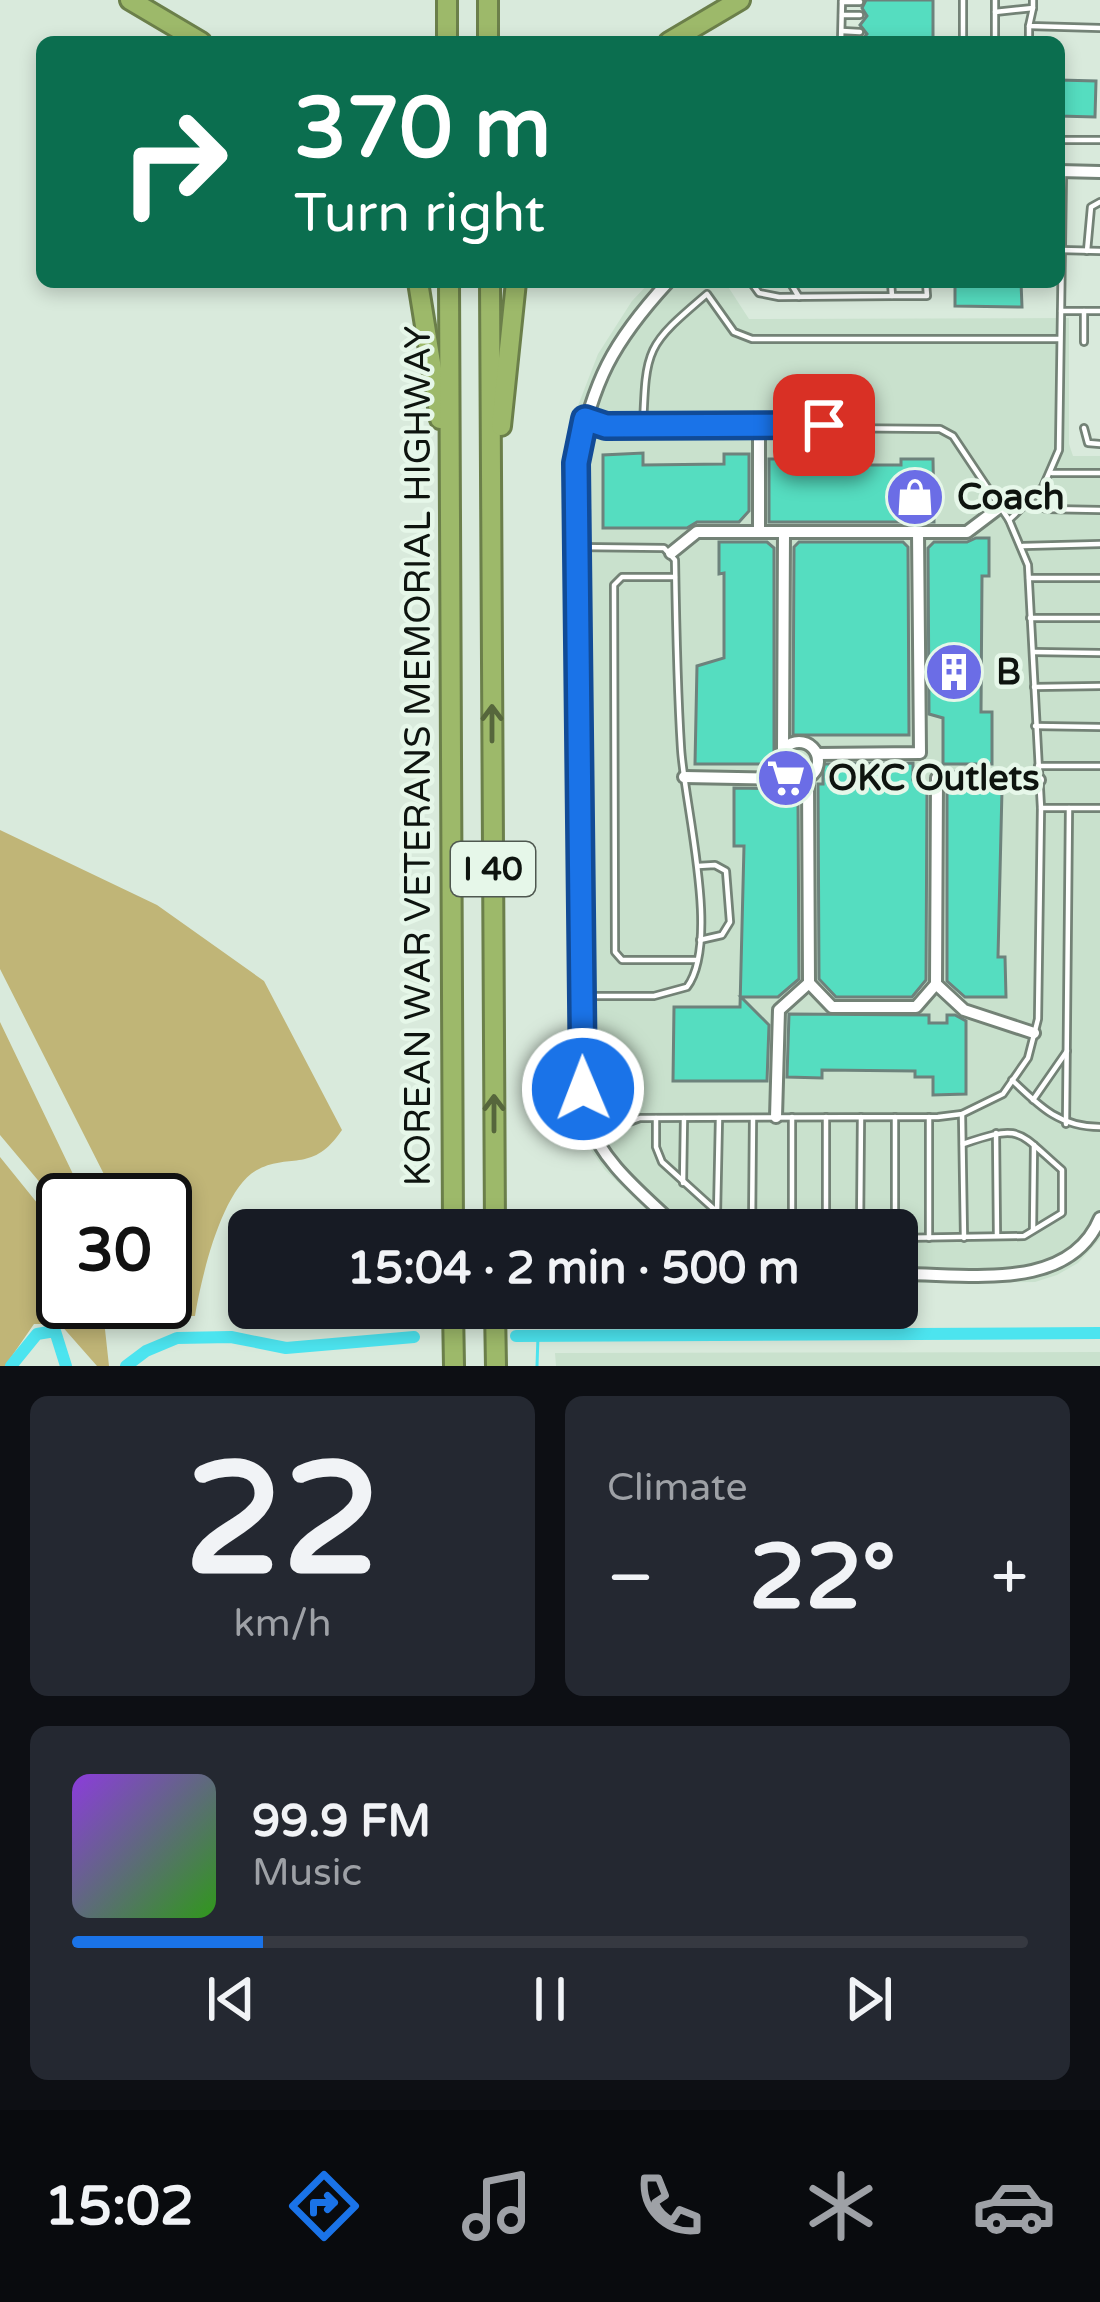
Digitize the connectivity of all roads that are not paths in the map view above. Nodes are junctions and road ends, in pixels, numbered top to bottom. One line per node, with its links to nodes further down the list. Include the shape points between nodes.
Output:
1 (130, 0): 17 (highway)
2 (447, 0): 18 (highway)
3 (488, 0): 19 (highway)
4 (740, 0): 20 (highway)
5 (963, 0): 22 (lane)
6 (995, 0): 10 (lane)
7 (842, 1): 8 (lane); 11 (lane)
8 (860, 2)
9 (1033, 4): 10 (lane); 13 (lane)
10 (995, 12): 23 (lane)
11 (841, 14): 12 (lane); 15 (lane)
12 (860, 15)
13 (1029, 26): 14 (lane); 24 (lane)
14 (1100, 28)
15 (841, 31): 16 (lane); 21 (lane)
16 (860, 32)
17 (191, 36)
18 (447, 36)
19 (488, 36)
20 (679, 36)
21 (841, 36)
22 (963, 36)
23 (995, 36)
24 (1029, 36)
25 (1065, 140): 26 (lane)
26 (1100, 140)
27 (1065, 171): 28 (street)
28 (1100, 172)
29 (1100, 202): 31 (lane, via 1091,207)
30 (1065, 250): 31 (lane)
31 (1087, 251): 32 (lane)
32 (1100, 251)
33 (419, 288): 57 (highway)
34 (448, 288): 57 (highway, KOREAN WAR VETERANS MEMORIAL HIGHWAY / I 40)
35 (490, 288): 60 (highway, KOREAN WAR VETERANS MEMORIAL HIGHWAY / I 40)
36 (515, 288): 60 (highway)
37 (663, 288): 50 (street, via 625,329)
38 (755, 288): 44 (lane)
39 (794, 288): 44 (lane)
40 (891, 288): 43 (lane)
41 (926, 288): 43 (lane, via 926,296)
42 (1060, 288): 45 (lane)
43 (892, 296): 44 (lane)
44 (799, 297)
45 (1060, 311): 46 (lane); 48 (lane)
46 (1084, 311): 47 (lane); 49 (lane)
47 (1100, 311)
48 (1060, 339): 52 (lane, via 752,339 734,332 707,294 664,332 645,363); 55 (lane, via 1059,450)
49 (1084, 342)
50 (585, 419): 52 (lane); 67 (street, via 576,463)
51 (759, 426): 52 (lane); 59 (lane, via 940,429 953,436); 63 (street)
52 (644, 427)
53 (1084, 428): 54 (lane, via 1088,442)
54 (1100, 444)
55 (1049, 473): 56 (lane); 58 (lane)
56 (1100, 473)
57 (450, 495): 121 (highway, KOREAN WAR VETERANS MEMORIAL HIGHWAY / I 40)
58 (1028, 501): 61 (lane); 62 (lane)
59 (1000, 507): 62 (lane); 65 (street, via 967,532)
60 (491, 508): 122 (highway, KOREAN WAR VETERANS MEMORIAL HIGHWAY / I 40, one-way to 60)
61 (1100, 510)
62 (1009, 520): 68 (lane)
63 (758, 532): 64 (street); 69 (street, via 697,532)
64 (784, 532): 65 (street); 81 (street)
65 (918, 532): 82 (street)
66 (1100, 544): 68 (lane)
67 (577, 547): 69 (lane); 98 (street)
68 (1023, 547): 71 (lane)
69 (671, 553): 70 (lane)
70 (675, 577): 86 (lane); 95 (lane, via 614,585 615,952 622,960)
71 (1029, 578): 72 (lane); 73 (lane)
72 (1100, 578)
73 (1030, 618): 74 (lane); 75 (lane)
74 (1100, 618)
75 (1031, 652): 76 (lane); 78 (lane)
76 (1100, 652)
77 (1100, 686): 78 (lane)
78 (1033, 687): 79 (lane)
79 (1035, 726): 80 (lane); 85 (lane)
80 (1100, 727)
81 (783, 750): 83 (street, via 803,742); 89 (street, via 780,764)
82 (920, 752): 83 (street); 88 (street)
83 (817, 754): 87 (street)
84 (1100, 766): 85 (lane)
85 (1038, 773): 88 (street); 90 (lane)
86 (684, 776): 89 (street); 93 (lane)
87 (808, 778): 89 (street); 96 (street)
88 (937, 778): 97 (street)
89 (792, 779)
90 (1040, 808): 91 (lane); 99 (lane)
91 (1069, 808): 92 (lane); 100 (lane)
92 (1100, 808)
93 (698, 866): 94 (lane); 94 (lane, via 726,871 730,922 722,935)
94 (699, 940): 95 (lane)
95 (698, 960): 98 (lane, via 687,987 672,993)
96 (808, 983): 97 (street, via 832,1006 916,1006); 108 (street, via 779,1010)
97 (936, 984): 99 (street, via 964,1010)
98 (581, 996): 117 (street, via 583,1089)
99 (1034, 1033): 101 (lane)
100 (1067, 1051): 102 (lane); 114 (lane)
101 (1012, 1080): 102 (lane); 103 (lane, via 1003,1094)
102 (1033, 1100): 114 (lane)
103 (962, 1114): 113 (lane); 118 (lane)
104 (656, 1118): 105 (lane); 117 (lane); 120 (lane, via 662,1162)
105 (684, 1118): 106 (lane); 120 (lane)
106 (719, 1118): 107 (lane); 125 (lane)
107 (753, 1118): 108 (lane); 126 (lane)
108 (776, 1118): 109 (lane)
109 (792, 1118): 110 (lane); 127 (lane)
110 (826, 1118): 111 (lane); 128 (lane)
111 (861, 1118): 112 (lane); 129 (lane)
112 (895, 1118): 113 (lane); 130 (lane)
113 (929, 1118): 135 (lane)
114 (1066, 1124): 115 (lane)
115 (1100, 1127)
116 (996, 1132): 118 (lane); 119 (lane, via 1010,1129); 133 (lane)
117 (594, 1135): 123 (street)
118 (963, 1144): 136 (lane)
119 (1034, 1145): 132 (lane); 132 (lane, via 1062,1170 1065,1205)
120 (683, 1183): 124 (lane)
121 (453, 1209)
122 (495, 1209)
123 (659, 1209)
124 (711, 1209)
125 (717, 1209)
126 (752, 1209)
127 (793, 1209)
128 (826, 1209)
129 (860, 1209)
130 (895, 1209)
131 (1100, 1218): 137 (street, via 1081,1249 1046,1270)
132 (1034, 1232): 133 (lane)
133 (997, 1237): 136 (lane)
134 (918, 1238): 135 (lane)
135 (929, 1238): 136 (lane)
136 (964, 1238)
137 (918, 1273)
138 (453, 1329): 140 (highway)
139 (496, 1329): 141 (highway)
140 (454, 1366)
141 (496, 1366)

